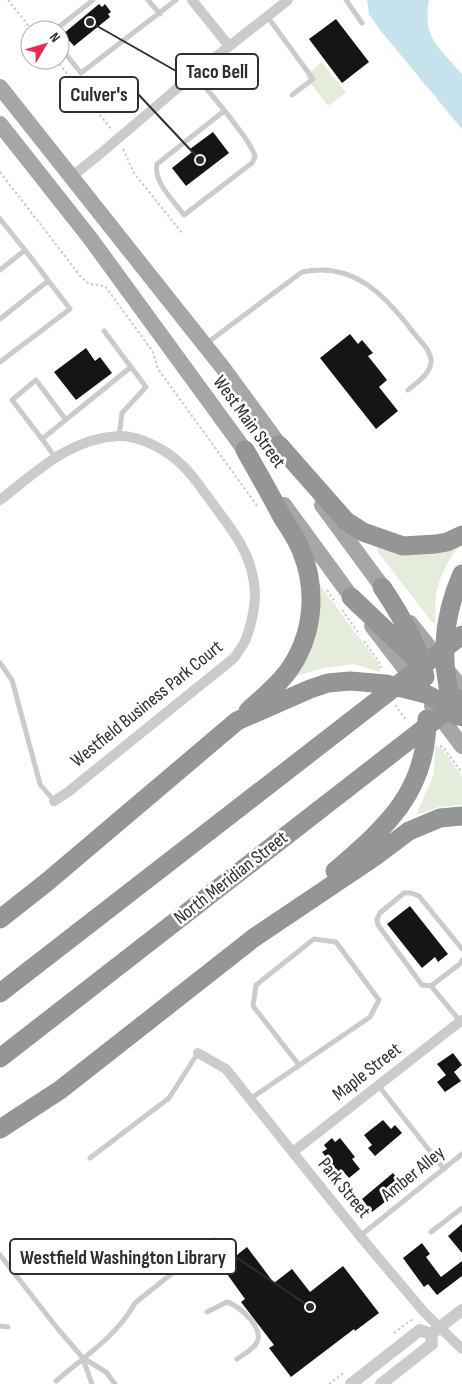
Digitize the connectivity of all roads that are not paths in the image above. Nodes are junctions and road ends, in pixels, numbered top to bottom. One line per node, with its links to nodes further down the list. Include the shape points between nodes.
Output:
1 (93, 0): 9 (lane)
2 (148, 0): 7 (lane)
3 (176, 0): 7 (lane)
4 (192, 0): 11 (street)
5 (288, 0): 8 (street)
6 (346, 0): 10 (lane)
7 (160, 14): 12 (lane, via 82,73)
8 (267, 16): 11 (street); 15 (lane, via 313,79)
9 (68, 20)
10 (362, 23)
11 (229, 46): 13 (street)
12 (70, 59)
13 (194, 74): 16 (lane); 18 (street)
14 (0, 88): 18 (main road, West Main Street)
15 (292, 95)
16 (224, 111): 16 (lane, via 157,164 159,180 184,215 255,160 255,152)
17 (0, 124): 33 (main road, West Main Street, via 90,238)
18 (71, 177): 25 (main road, West Main Street)
19 (0, 219): 20 (lane)
20 (25, 250): 21 (lane); 22 (lane)
21 (0, 270)
22 (48, 280): 23 (lane); 26 (lane, via 70,309)
23 (0, 319)
24 (104, 331): 27 (lane)
25 (204, 344): 28 (lane, via 302,272 318,269 346,273 369,285 386,301 430,354 428,372); 32 (main road, West Main Street)
26 (0, 362)
27 (131, 367): 29 (lane); 30 (lane, via 146,387 122,413)
28 (408, 390)
29 (66, 420): 31 (lane); 31 (lane, via 36,380 12,400)
30 (120, 436): 34 (street, Westfield Business Park Court, via 92,440); 47 (street, Westfield Business Park Court, via 145,441 164,450 182,465 240,541 250,562 255,585 251,622 246,640 234,658)
31 (42, 439): 34 (lane)
32 (279, 446): 36 (highway, via 346,521 363,532 403,546 447,542); 38 (main road, West Main Street)
33 (245, 450): 39 (main road, West Main Street); 45 (highway, via 301,550 312,590 308,627 291,667)
34 (55, 457): 35 (street, Westfield Business Park Court)
35 (0, 500)
36 (462, 534)
37 (462, 574): 44 (highway, via 452,596 446,623)
38 (382, 587): 42 (highway); 44 (main road, West Main Street)
39 (351, 596): 42 (highway); 43 (main road, West Main Street)
40 (462, 635): 54 (highway)
41 (0, 663): 47 (lane, via 12,680 40,784)
42 (422, 664): 43 (highway); 44 (highway)
43 (425, 695): 44 (highway, via 446,704); 45 (highway, via 371,682 340,682 310,688); 46 (main road, West Main Street); 49 (highway, via 427,740 406,799 377,834)
44 (457, 696): 57 (highway, North Meridian Street, via 387,757)
45 (237, 721): 50 (highway)
46 (462, 746)
47 (54, 801)
48 (462, 816): 49 (highway, via 440,818 410,831)
49 (300, 905): 61 (highway, via 60,1090)
50 (0, 919)
51 (462, 949): 53 (lane, via 419,896 404,893 380,913 376,919 378,925 422,985)
52 (462, 960): 53 (lane)
53 (431, 986): 55 (lane)
54 (0, 993)
55 (461, 1021): 59 (street, Maple Street)
56 (198, 1053): 60 (street, Park Street, via 226,1069); 64 (lane, via 169,1098)
57 (0, 1058)
58 (299, 1065): 58 (lane, via 370,1017 379,1000 336,942 314,939 256,985 253,1006); 60 (lane)
59 (378, 1085): 62 (street, Maple Street); 65 (lane)
60 (250, 1098): 62 (street, Park Street)
61 (0, 1129)
62 (293, 1152): 68 (street, Park Street)
63 (462, 1154): 65 (lane, Amber Alley)
64 (90, 1158)
65 (444, 1169): 68 (lane, Amber Alley)
66 (462, 1208): 67 (lane)
67 (431, 1232)
68 (360, 1236): 75 (street, Park Street)
69 (214, 1240): 77 (lane, via 135,1303 113,1335)
70 (0, 1255): 77 (lane)
71 (462, 1310): 75 (street)
72 (207, 1312): 78 (lane, via 226,1302 236,1305 256,1328 259,1336 256,1344)
73 (0, 1326): 74 (lane)
74 (8, 1327)
75 (436, 1331): 76 (street, Park Street); 82 (street, via 420,1330); 83 (street, via 432,1344)
76 (462, 1349)
77 (83, 1358): 79 (lane); 80 (lane); 81 (lane, via 106,1372)
78 (237, 1359)
79 (56, 1381)
80 (92, 1384)
81 (115, 1384)
82 (351, 1384)
83 (381, 1384)

